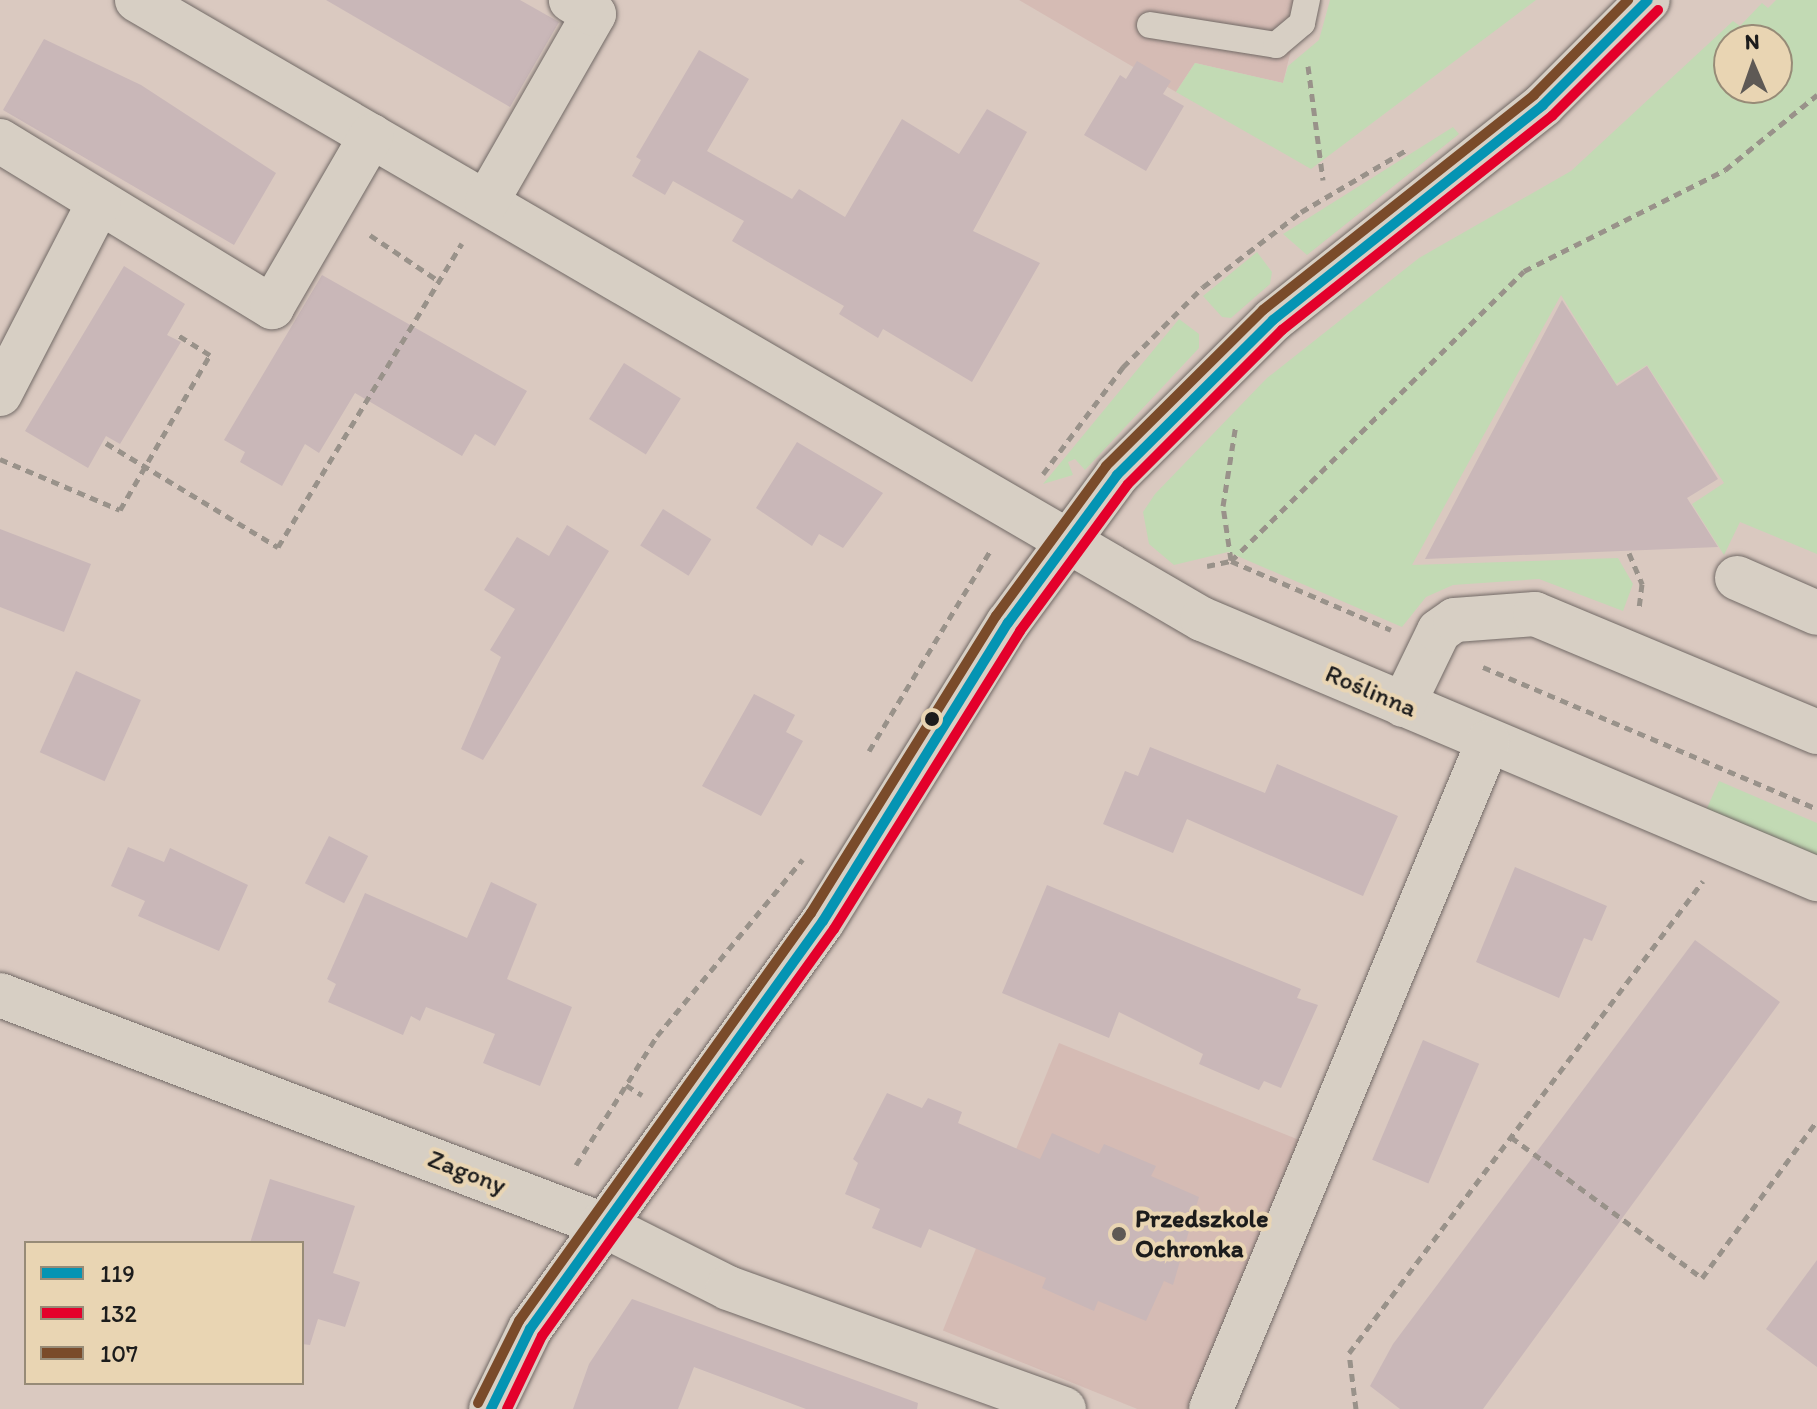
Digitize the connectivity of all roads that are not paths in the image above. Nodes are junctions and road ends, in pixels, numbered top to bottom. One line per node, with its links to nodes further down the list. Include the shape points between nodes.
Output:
1 (137, 0): 6 (street, Roślinna)
2 (571, 0): 8 (street, via 594,14)
3 (1648, 0): 11 (street, via 1543,105 1273,320 1179,407)
4 (1305, 11): 5 (lane, via 1276,45)
5 (1150, 25)
6 (371, 136): 8 (street, Roślinna); 9 (street, via 272,307)
7 (0, 141): 9 (street)
8 (487, 200): 11 (street, Roślinna)
9 (99, 202): 10 (street)
10 (0, 394)
11 (1070, 536): 14 (street, Roślinna, via 1202,619); 19 (street, via 823,921)
12 (1737, 578): 13 (street)
13 (1817, 613)
14 (1403, 705): 15 (street, via 1418,641 1455,620 1535,614); 16 (street, Roślinna)
15 (1817, 732)
16 (1488, 742): 17 (street, Roślinna); 22 (street)
17 (1817, 879)
18 (0, 995): 19 (street, Zagony)
19 (601, 1224): 20 (street, via 530,1329); 21 (street, Zagony, via 728,1288)
20 (491, 1409)
21 (1064, 1409)
22 (1211, 1409)

